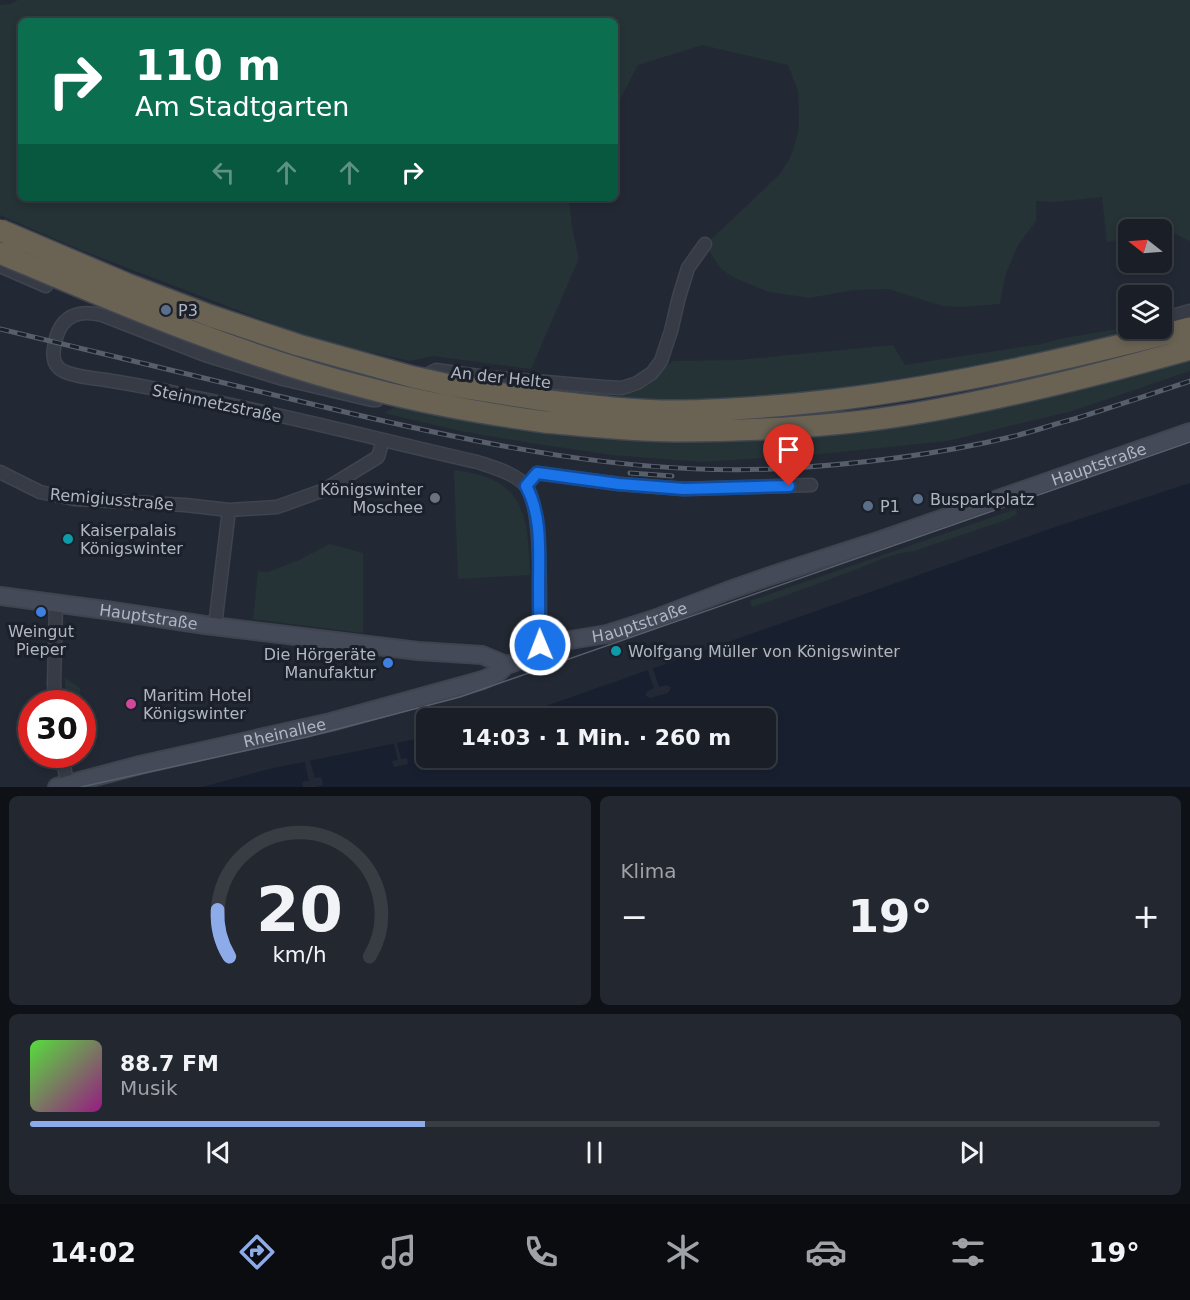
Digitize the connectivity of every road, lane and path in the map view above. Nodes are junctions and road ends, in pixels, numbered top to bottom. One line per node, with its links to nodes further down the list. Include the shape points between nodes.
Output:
1 (0, 230): 8 (highway, bridge, via 127,284 298,345 464,388 593,406 733,410 907,390 1048,363)
2 (705, 244): 10 (street, An der Helte, via 688,268 661,361 652,373 622,388 436,370 389,399 372,400 205,355 91,313 64,322 57,336)
3 (0, 253): 9 (highway, bridge, via 114,302 291,366 369,389 501,416 632,430 792,427 910,414 1064,382)
4 (0, 266): 5 (street)
5 (46, 286)
6 (1190, 311): 7 (street)
7 (1172, 315)
8 (1190, 328)
9 (1190, 349)
10 (54, 362): 12 (street, Steinmetzstraße, via 73,374 207,399)
11 (1190, 432): 20 (street, Hauptstraße, via 764,578 654,620 607,634)
12 (383, 440): 15 (street, Steinmetzstraße, via 496,468); 16 (street, Remigiusstraße, via 378,457 324,490 277,507)
13 (0, 472): 16 (street, Remigiusstraße, via 40,492 74,499)
14 (811, 485): 15 (street, via 684,489 537,473)
15 (526, 486): 20 (street, via 535,508 539,547)
16 (229, 510): 19 (street)
17 (0, 596): 18 (street, Hauptstraße)
18 (56, 603): 19 (street, Hauptstraße); 22 (street)
19 (215, 626): 21 (street, Hauptstraße, via 482,655)
20 (540, 645): 21 (street, Hauptstraße, via 524,658)
21 (506, 665): 24 (street, Rheinallee, via 483,680 331,722)
22 (55, 690)
23 (62, 768): 24 (street)
24 (62, 785)

